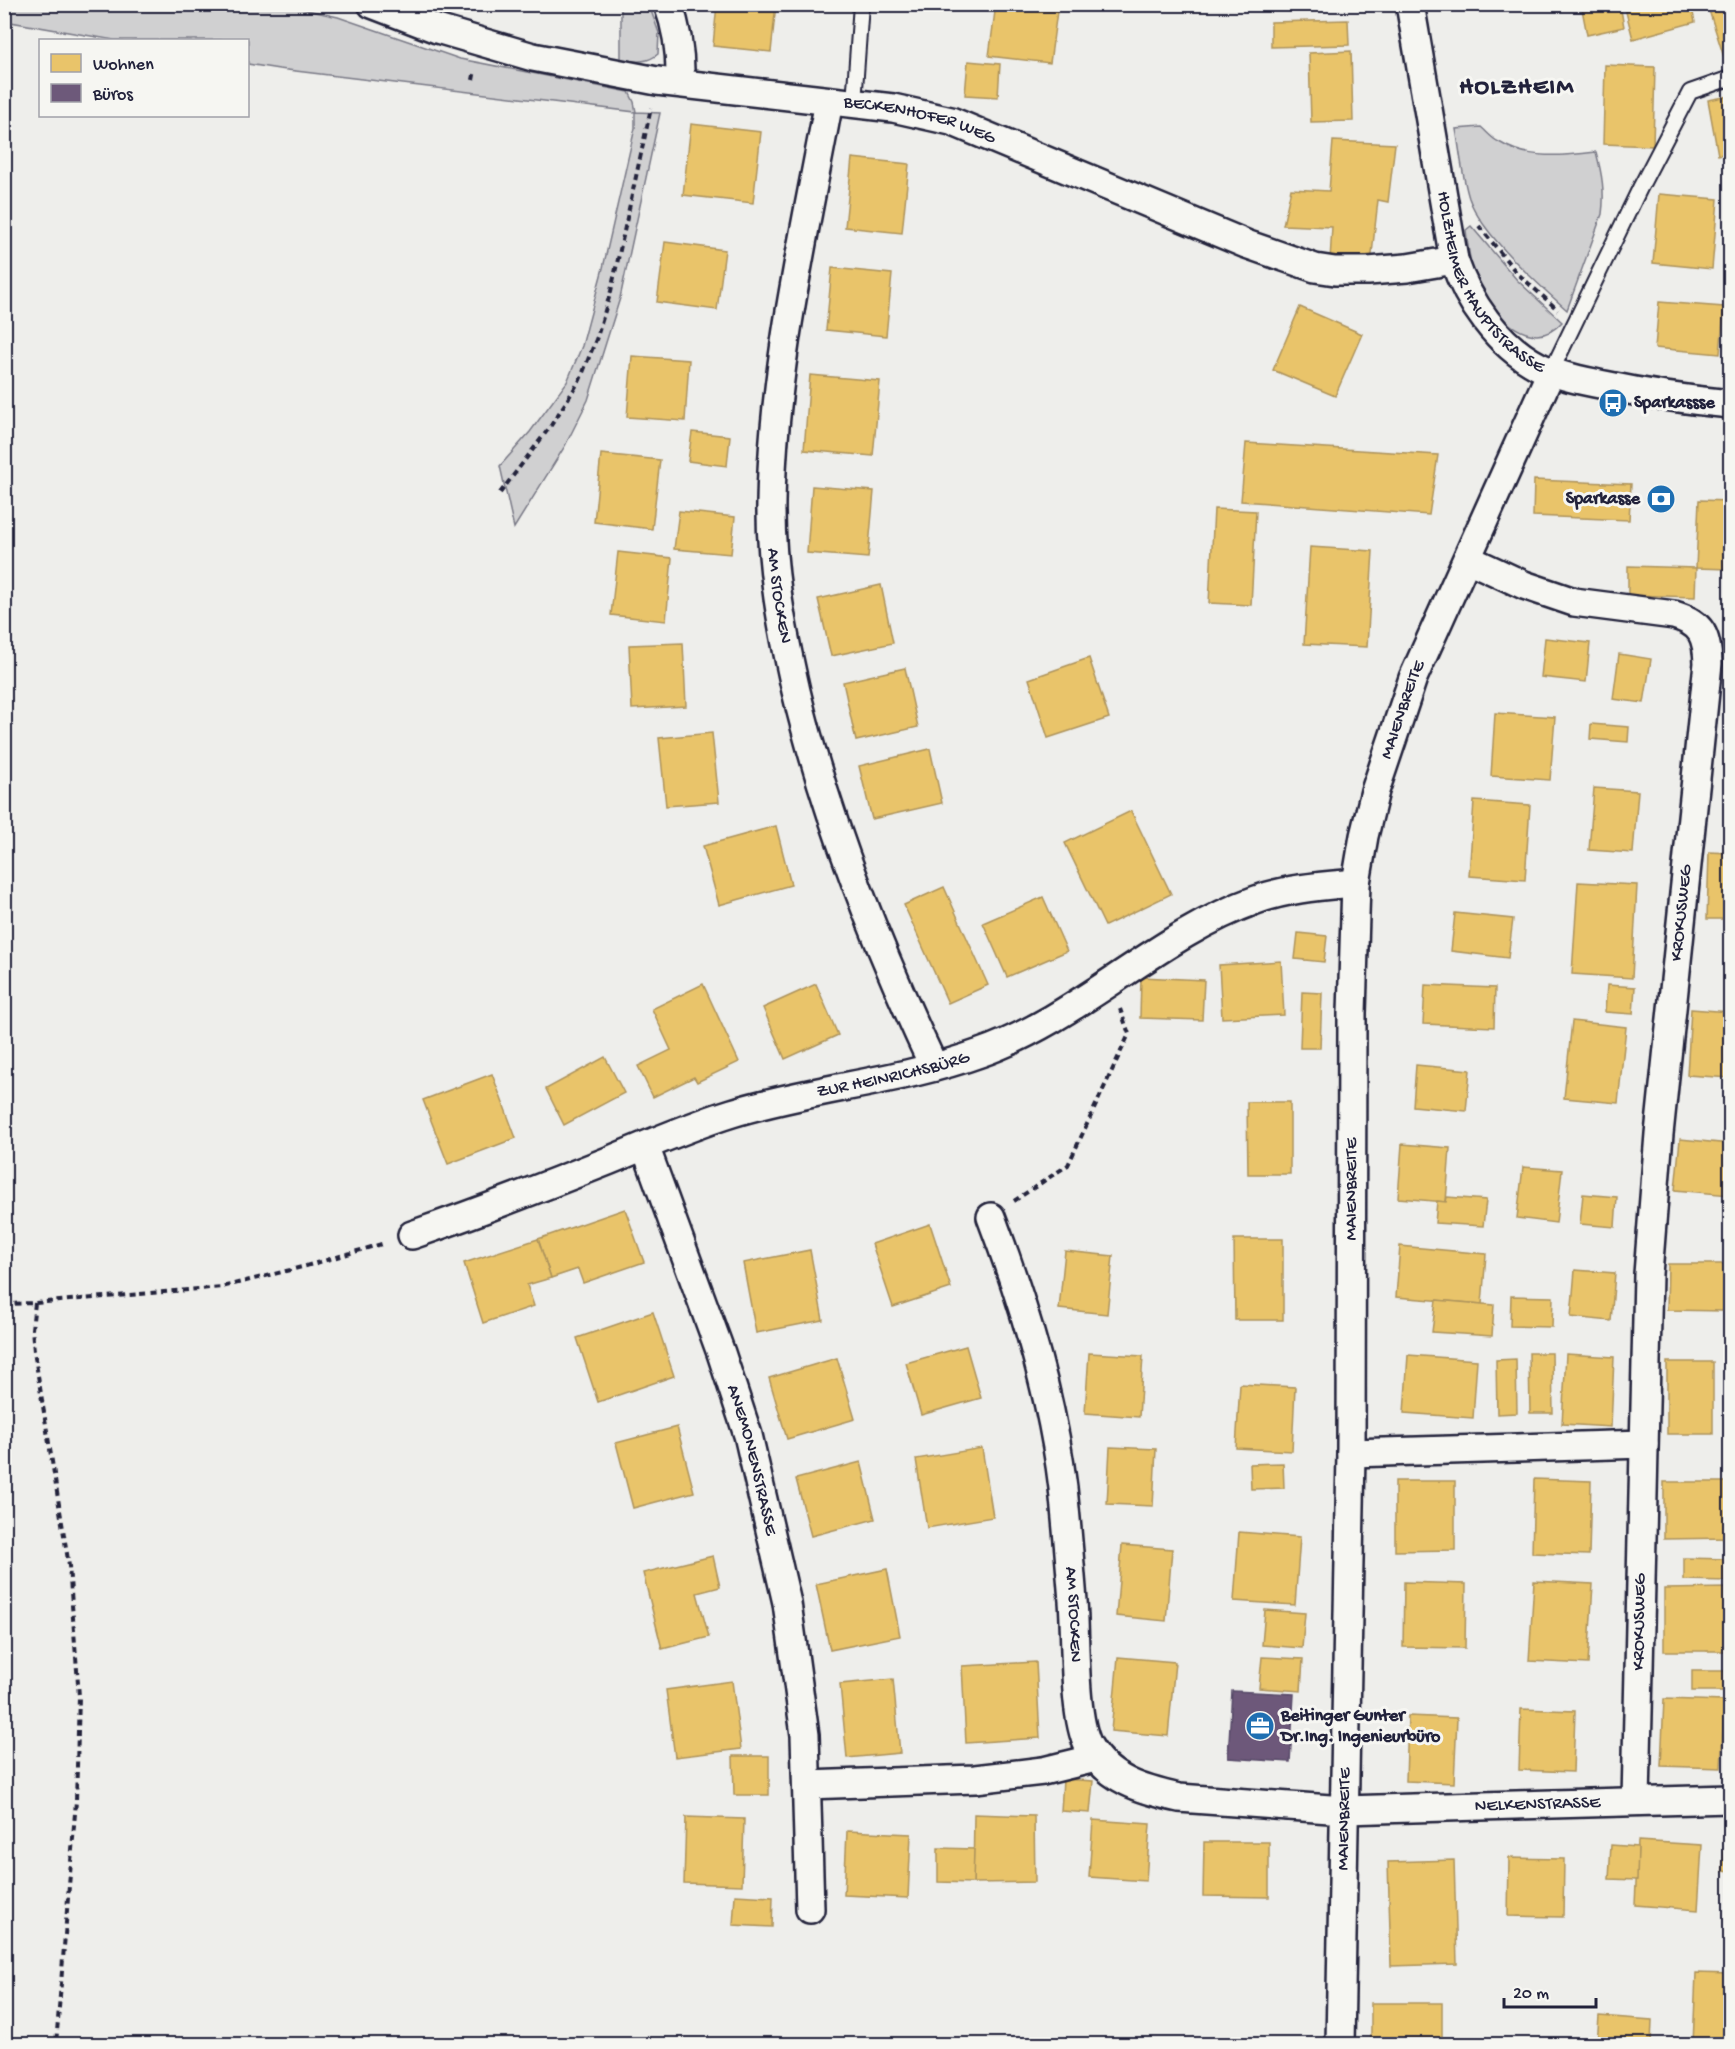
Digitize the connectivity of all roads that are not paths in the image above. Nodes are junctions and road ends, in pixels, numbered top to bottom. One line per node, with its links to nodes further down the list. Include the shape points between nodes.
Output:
1 (372, 4): 6 (street, BECKENHOFER WEG, via 482,44)
2 (668, 4): 6 (street, via 681,54)
3 (861, 4): 7 (lane)
4 (1410, 4): 8 (street, HOLZHEIMER HAUPTSTRASSE)
5 (1731, 78): 9 (lane, via 1690,92)
6 (669, 82): 7 (street, BECKENHOFER WEG)
7 (842, 102): 8 (street, BECKENHOFER WEG, via 951,121 1246,244 1315,268 1368,271); 13 (street, AM STOCKEN, via 779,382 771,505 774,567 785,643 826,798 884,955)
8 (1454, 260): 9 (street, HOLZHEIMER HAUPTSTRASSE, via 1468,294 1491,326 1511,348)
9 (1551, 372): 10 (street, HOLZHEIMER HAUPTSTRASSE, via 1657,396); 11 (street, MAIENBREITE)
10 (1731, 404)
11 (1468, 559): 12 (street, MAIENBREITE, via 1413,678 1391,741 1375,791); 17 (street, KROKUSWEG, via 1524,585 1574,602 1688,619 1704,636 1707,647 1659,1134 1648,1274)
12 (1356, 883): 13 (street, ZUR HEINRICHSBÜRG, via 1307,888 1256,900 1155,952 1048,1022 981,1053); 18 (street, MAIENBREITE)
13 (934, 1067): 14 (street, ZUR HEINRICHSBÜRG, via 770,1101)
14 (645, 1146): 16 (street, ZUR HEINRICHSBÜRG); 20 (street, ANEMONENSTRASSE, via 748,1435 787,1603 805,1735)
15 (991, 1217): 19 (street, AM STOCKEN, via 1026,1320 1054,1433 1064,1498 1081,1718 1087,1743)
16 (412, 1235)
17 (1644, 1444): 18 (street); 22 (street, KROKUSWEG)
18 (1351, 1453): 23 (street, MAIENBREITE)
19 (1096, 1758): 20 (street, via 1043,1771 975,1779); 23 (street, AM STOCKEN, via 1128,1784 1170,1796)
20 (807, 1785): 24 (street, ANEMONENSTRASSE)
21 (1731, 1800): 22 (street, NELKENSTRASSE)
22 (1636, 1801): 23 (street, NELKENSTRASSE)
23 (1344, 1810): 25 (street, MAIENBREITE)
24 (810, 1909)
25 (1340, 2044)

